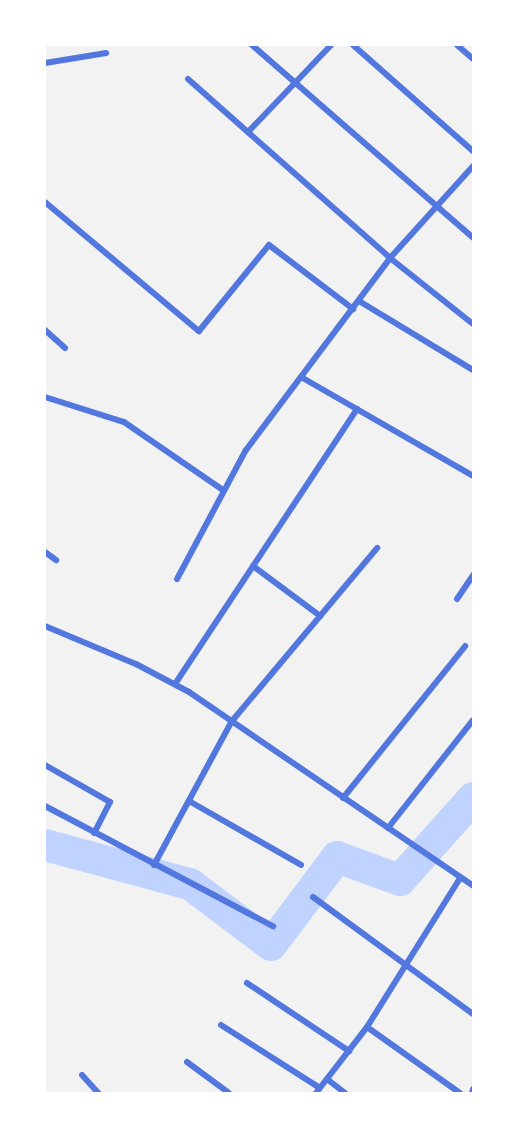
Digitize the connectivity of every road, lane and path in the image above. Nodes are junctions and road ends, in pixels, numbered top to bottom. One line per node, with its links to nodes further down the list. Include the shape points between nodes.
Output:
1 (252, 45): 9 (street)
2 (331, 45): 9 (street)
3 (352, 45): 11 (street)
4 (457, 45): 6 (street)
5 (106, 53): 7 (street)
6 (473, 59)
7 (45, 63)
8 (188, 79): 10 (street)
9 (295, 83): 10 (street); 14 (street)
10 (248, 132): 16 (street)
11 (473, 151)
12 (473, 166): 14 (street)
13 (45, 202): 18 (street, via 199,331 270,245)
14 (438, 208): 15 (street); 16 (street)
15 (473, 237)
16 (390, 258): 17 (street); 19 (street)
17 (359, 301): 18 (street); 22 (street)
18 (353, 309): 23 (street)
19 (473, 324)
20 (45, 330): 21 (street)
21 (65, 348)
22 (473, 370)
23 (301, 377): 25 (street); 27 (street, via 237,462)
24 (45, 397): 27 (street, via 124,422)
25 (357, 409): 26 (street); 31 (street)
26 (473, 476)
27 (223, 490): 33 (street)
28 (377, 548): 35 (street)
29 (45, 552): 30 (street)
30 (56, 560)
31 (252, 566): 35 (street); 38 (street)
32 (473, 575): 34 (street)
33 (177, 579)
34 (457, 599)
35 (320, 616): 40 (street)
36 (45, 626): 38 (street)
37 (465, 646): 42 (street)
38 (175, 684): 40 (street)
39 (473, 720): 45 (street)
40 (232, 721): 42 (street); 43 (street)
41 (45, 765): 46 (street, via 110,802)
42 (343, 798): 45 (street)
43 (189, 801): 47 (street); 48 (street)
44 (45, 806): 46 (street)
45 (388, 828): 49 (street)
46 (94, 833): 47 (street)
47 (154, 865): 52 (street)
48 (301, 865)
49 (460, 878): 50 (street); 53 (street)
50 (473, 886)
51 (313, 897): 53 (street)
52 (273, 926)
53 (404, 963): 55 (street); 57 (street)
54 (248, 983): 58 (street)
55 (473, 1014)
56 (221, 1025): 62 (street)
57 (367, 1027): 58 (street); 66 (street)
58 (349, 1051): 61 (street)
59 (187, 1062): 64 (street)
60 (82, 1075): 63 (street)
61 (327, 1079): 62 (street); 65 (street)
62 (318, 1091)
63 (98, 1093)
64 (230, 1093)
65 (345, 1093)
66 (460, 1093)

